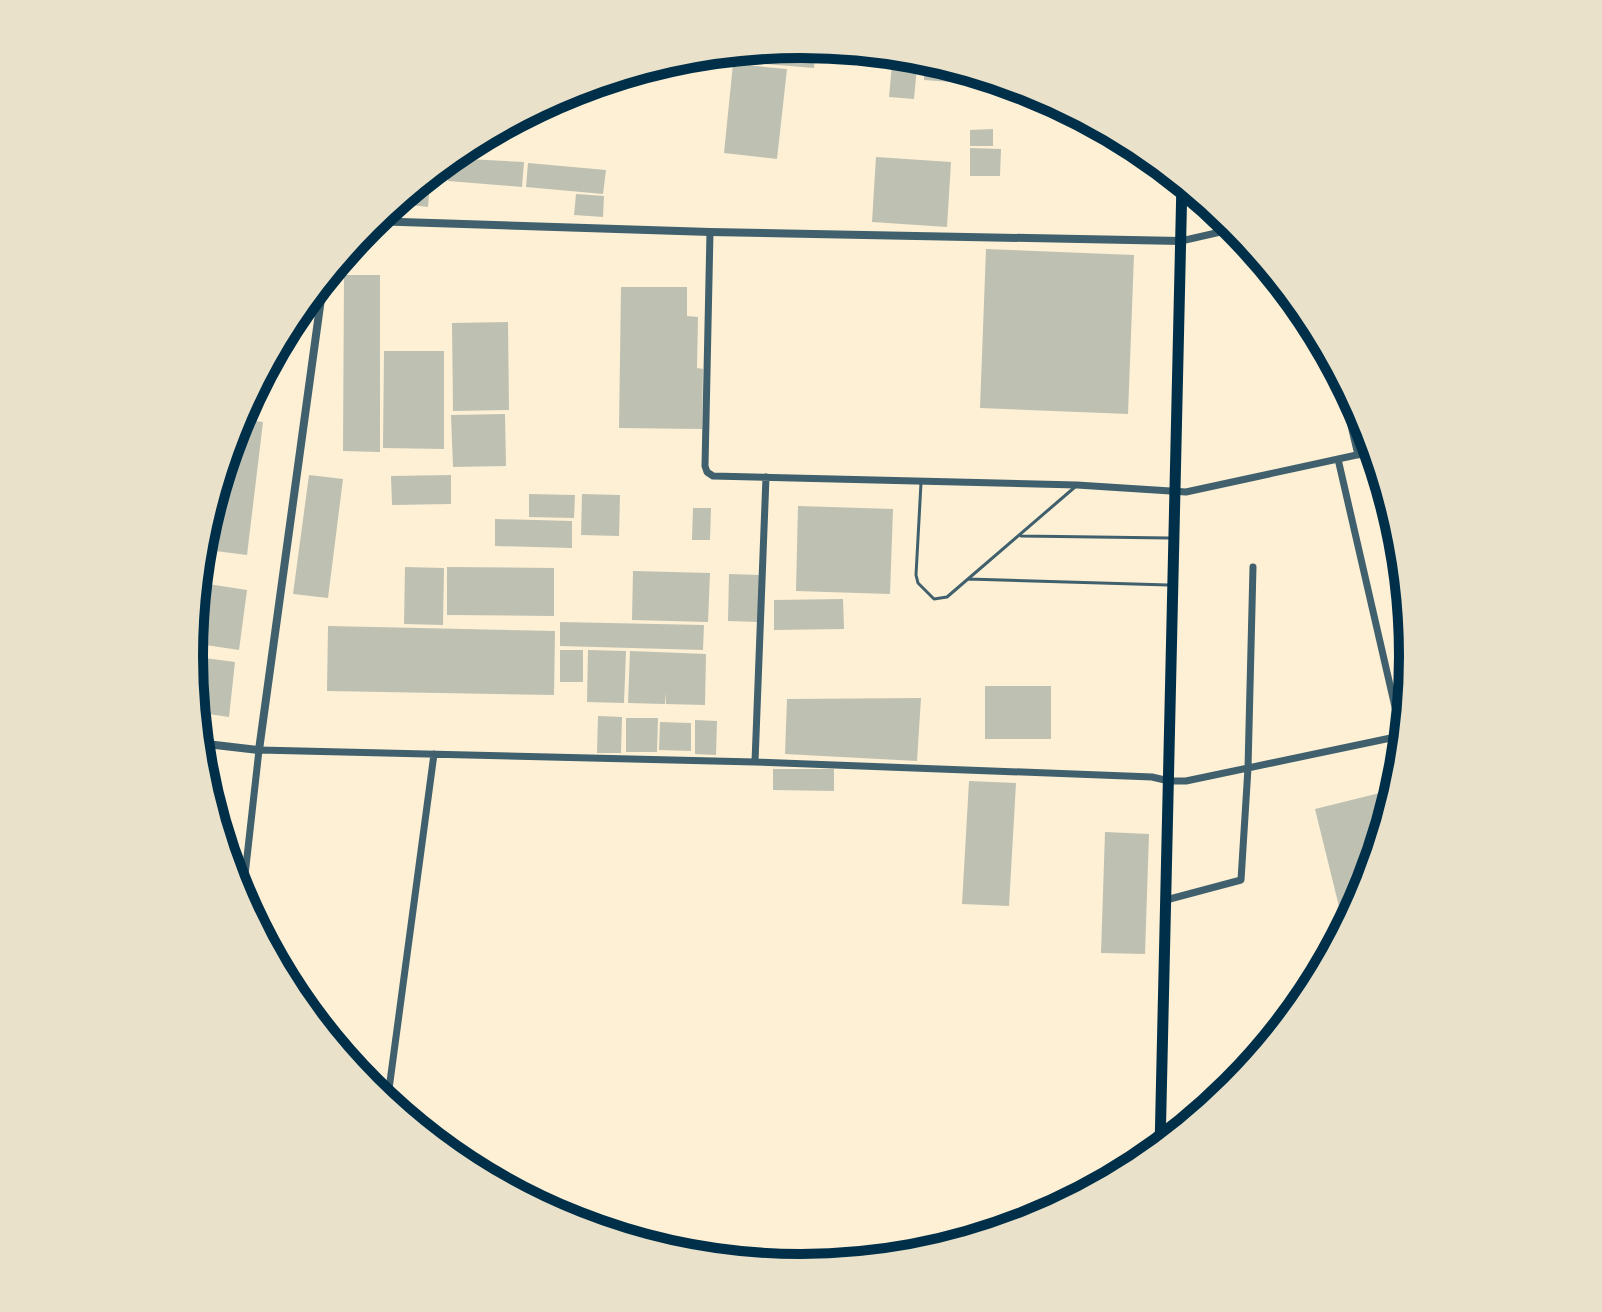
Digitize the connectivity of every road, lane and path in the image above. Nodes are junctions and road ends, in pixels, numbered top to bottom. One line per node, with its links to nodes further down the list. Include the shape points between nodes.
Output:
1 (1182, 195): 5 (main road)
2 (390, 222): 3 (street)
3 (710, 232): 5 (street); 11 (street, via 705,466 713,476)
4 (1222, 232): 5 (street)
5 (1181, 241): 14 (main road)
6 (321, 301): 23 (street)
7 (1349, 419): 9 (street)
8 (1363, 454): 9 (street)
9 (1358, 455): 10 (street)
10 (1338, 459): 14 (street); 20 (street)
11 (766, 477): 12 (street); 25 (street)
12 (921, 481): 13 (street); 18 (lane, via 918,583 940,599)
13 (1077, 485): 14 (street); 15 (lane)
14 (1174, 492): 16 (main road)
15 (1018, 536): 16 (lane); 18 (lane)
16 (1173, 538): 19 (main road)
17 (1253, 567): 26 (street)
18 (967, 579): 19 (lane)
19 (1172, 585): 27 (main road)
20 (1397, 706)
21 (1393, 738): 26 (street)
22 (210, 744): 23 (street)
23 (259, 750): 24 (street); 28 (street)
24 (434, 754): 25 (street); 30 (street)
25 (755, 762): 27 (street)
26 (1248, 768): 27 (street); 29 (street, via 1241,880)
27 (1169, 781): 29 (main road)
28 (245, 875)
29 (1166, 900): 31 (main road)
30 (389, 1089)
31 (1160, 1133)

